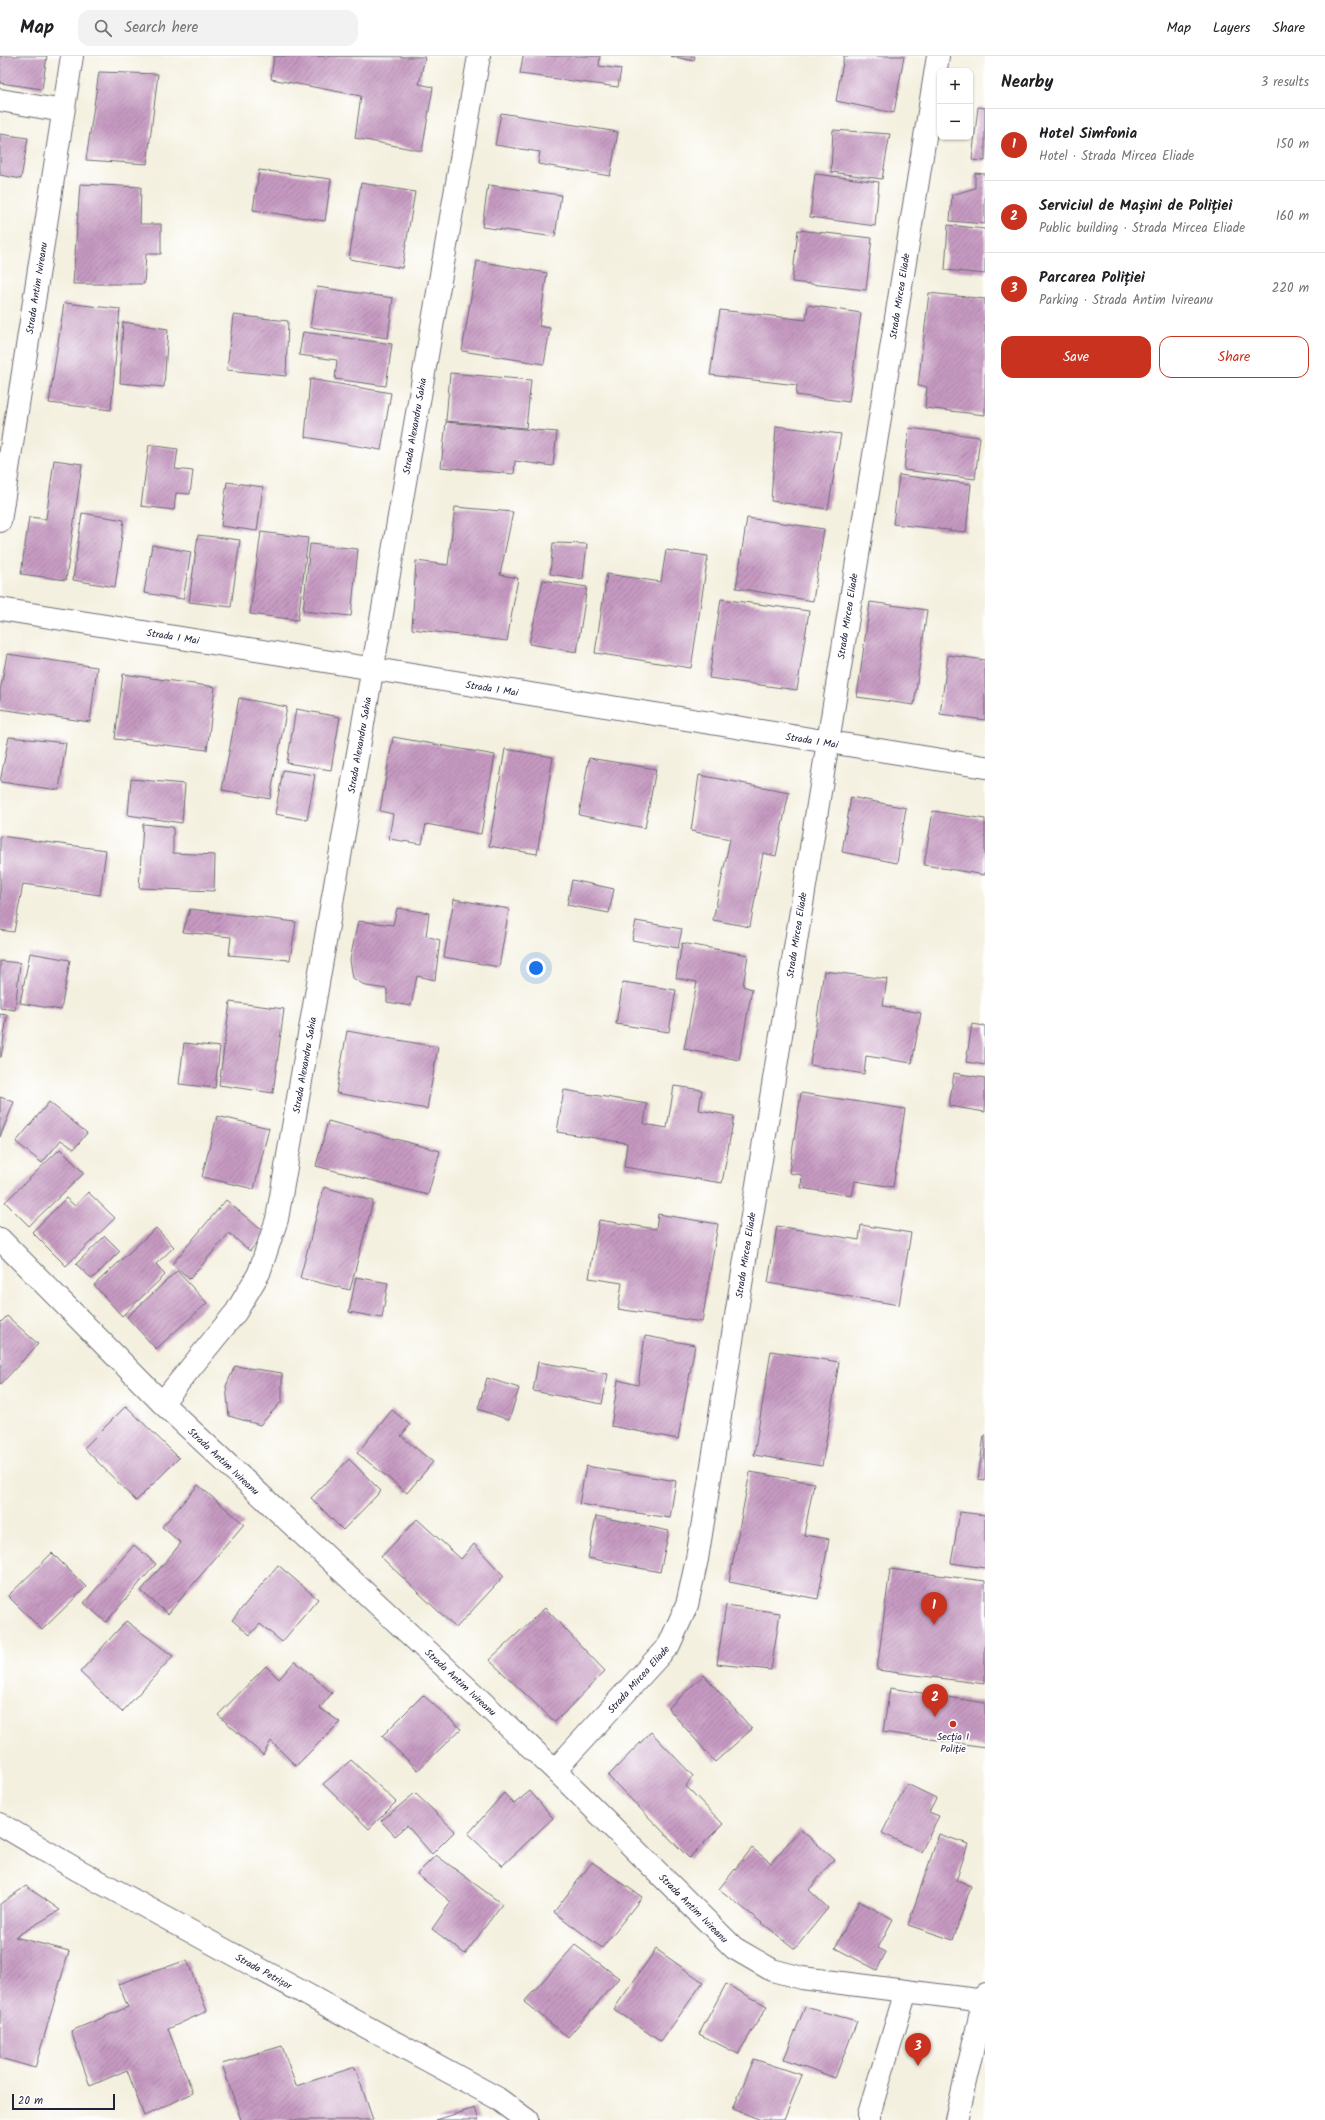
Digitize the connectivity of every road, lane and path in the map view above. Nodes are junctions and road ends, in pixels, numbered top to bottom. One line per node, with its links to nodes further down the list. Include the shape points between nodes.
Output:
1 (72, 56): 5 (street, Strada Antim Ivireanu)
2 (479, 56): 9 (street, Strada Alexandru Sahia)
3 (938, 56): 10 (street, Strada Mircea Eliade)
4 (0, 100): 5 (street)
5 (63, 112): 6 (street, Strada Antim Ivireanu)
6 (2, 493): 7 (street, Strada Antim Ivireanu)
7 (0, 521)
8 (0, 609): 9 (street, Strada 1 Mai)
9 (372, 668): 10 (street, Strada 1 Mai); 13 (street, Strada Alexandru Sahia, via 277,1219 259,1273 236,1312)
10 (827, 742): 11 (street, Strada 1 Mai); 14 (street, Strada Mircea Eliade, via 698,1551 687,1605 668,1646)
11 (985, 767)
12 (0, 1238): 13 (street, Strada Antim Ivireanu)
13 (162, 1403): 14 (street, Strada Antim Ivireanu)
14 (555, 1770): 16 (street, Strada Antim Ivireanu, via 734,1948 772,1970 802,1978)
15 (0, 1824): 18 (street, Strada Petrișor, via 94,1879 497,2098)
16 (906, 1991): 17 (street, Strada Antim Ivireanu); 19 (street)
17 (985, 1999): 20 (street)
18 (527, 2120)
19 (869, 2120)
20 (956, 2120)

